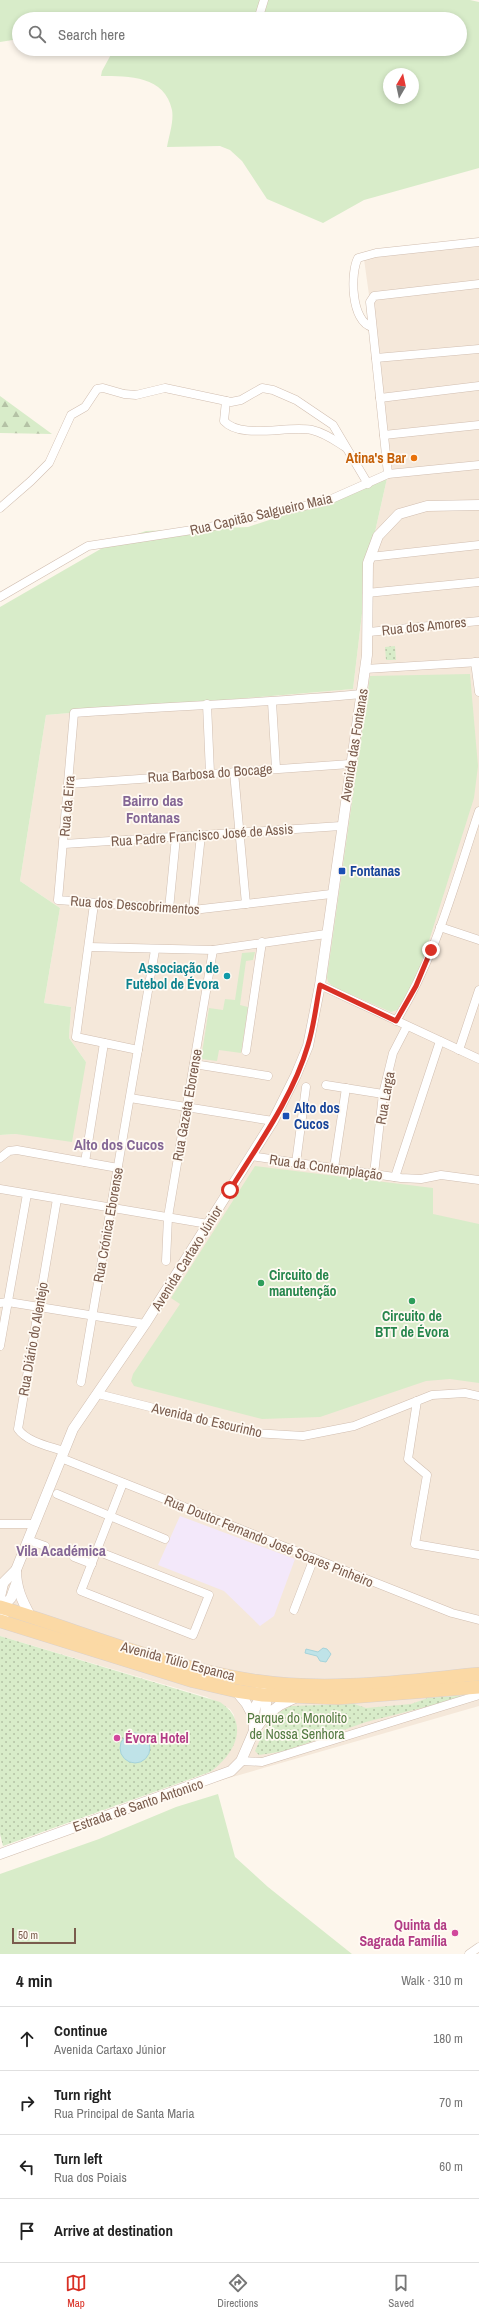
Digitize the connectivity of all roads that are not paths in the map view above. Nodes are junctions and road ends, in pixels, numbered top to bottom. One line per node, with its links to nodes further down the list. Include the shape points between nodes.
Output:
1 (264, 0): 2 (street)
2 (260, 12)
3 (479, 242): 5 (street, via 358,258 354,265 356,306 360,318)
4 (479, 284): 5 (street, via 374,296 370,302)
5 (372, 327): 7 (street)
6 (479, 349): 7 (street)
7 (376, 358): 9 (street)
8 (479, 386): 9 (street)
9 (380, 398): 12 (street)
10 (226, 401): 13 (street, via 241,400 262,388 273,390 296,400 333,425); 13 (street, via 224,421 235,429 311,430 329,436); 18 (street, via 165,388 136,395 97,388 85,407 71,415 49,463)
11 (479, 425): 12 (street)
12 (384, 435): 15 (street)
13 (345, 447): 16 (street)
14 (479, 465): 15 (street, Rua Capitão Salgueiro Maia)
15 (388, 474): 16 (street, Rua Capitão Salgueiro Maia)
16 (368, 484): 23 (street, Rua Capitão Salgueiro Maia, via 327,500 263,516 205,528 88,546)
17 (479, 505): 20 (street, Avenida das Fontanas, via 427,506 399,514 378,536)
18 (0, 508)
19 (479, 544): 20 (street)
20 (370, 557): 22 (street, Avenida das Fontanas)
21 (479, 582): 22 (street)
22 (367, 592): 25 (street, Avenida das Fontanas)
23 (0, 597)
24 (479, 621): 25 (street, Rua dos Amores)
25 (369, 632): 27 (street, Avenida das Fontanas)
26 (477, 662): 27 (street); 28 (street)
27 (365, 669): 29 (street, Avenida das Fontanas)
28 (479, 687)
29 (362, 694): 30 (street); 32 (street, Avenida das Fontanas)
30 (272, 702): 31 (street); 33 (street)
31 (207, 704): 35 (street); 36 (street, Rua da Eira, via 74,713)
32 (350, 764): 33 (street, Rua Barbosa do Bocage); 38 (street, Avenida das Fontanas)
33 (276, 768): 34 (street, Rua Barbosa do Bocage)
34 (234, 772): 35 (street, Rua Barbosa do Bocage); 39 (street)
35 (210, 774): 36 (street, Rua Barbosa do Bocage)
36 (69, 784): 42 (street, Rua da Eira)
37 (479, 811): 49 (street)
38 (341, 826): 39 (street, Rua Padre Francisco José de Assis); 43 (street, Avenida das Fontanas)
39 (238, 833): 40 (street, Rua Padre Francisco José de Assis); 46 (street)
40 (200, 835): 41 (street, Rua Padre Francisco José de Assis); 48 (street)
41 (176, 837): 42 (street, Rua Padre Francisco José de Assis); 47 (street)
42 (64, 844): 44 (street, Rua da Eira)
43 (331, 894): 46 (street, Rua dos Descobrimentos); 50 (street, Avenida das Fontanas)
44 (58, 900): 45 (street, Rua dos Descobrimentos)
45 (94, 904): 47 (street, Rua dos Descobrimentos); 53 (street)
46 (246, 904): 48 (street, Rua dos Descobrimentos)
47 (169, 909): 48 (street, Rua dos Descobrimentos)
48 (193, 910)
49 (440, 927): 51 (street); 58 (street, via 416,986)
50 (326, 934): 52 (street); 56 (street, Avenida das Fontanas)
51 (478, 937)
52 (262, 942): 55 (street); 64 (street)
53 (89, 947): 54 (street); 61 (street, via 76,1037)
54 (155, 950): 55 (street); 62 (street, Rua Crónica Eborense)
55 (213, 950): 66 (street, Rua Gazeta Eborense)
56 (320, 985): 58 (street); 74 (street, Avenida Cartaxo Júnior, via 308,1046)
57 (479, 990): 63 (street)
58 (396, 1021): 59 (street)
59 (407, 1026): 60 (street); 71 (street, Rua Larga, via 394,1053)
60 (440, 1041): 63 (street); 82 (street)
61 (104, 1043): 62 (street); 77 (street)
62 (138, 1050): 72 (street, Rua Crónica Eborense)
63 (459, 1050): 65 (street)
64 (246, 1051)
65 (479, 1059)
66 (194, 1064): 67 (street); 73 (street, Rua Gazeta Eborense)
67 (268, 1076)
68 (326, 1085): 70 (street)
69 (306, 1087): 78 (street)
70 (346, 1088): 71 (street); 80 (street)
71 (383, 1094): 81 (street, Rua Larga)
72 (130, 1098): 73 (street); 79 (street, Rua Crónica Eborense)
73 (187, 1107): 74 (street); 88 (street, Rua Gazeta Eborense)
74 (273, 1121): 75 (street, Avenida Cartaxo Júnior)
75 (251, 1156): 78 (street, Rua da Contemplação); 89 (street, Avenida Cartaxo Júnior)
76 (0, 1158): 77 (street, via 9,1151 17,1150)
77 (85, 1162): 79 (street)
78 (296, 1163): 80 (street, Rua da Contemplação)
79 (118, 1168): 87 (street, Rua Crónica Eborense)
80 (334, 1168): 81 (street, Rua da Contemplação)
81 (374, 1174): 82 (street, Rua da Contemplação)
82 (398, 1178): 83 (street, Rua da Contemplação, via 421,1179 441,1175)
83 (479, 1180)
84 (0, 1189): 85 (street)
85 (27, 1194): 86 (street); 91 (street)
86 (57, 1199): 87 (street); 92 (street, Rua Diário do Alentejo)
87 (111, 1208): 88 (street); 93 (street, Rua Crónica Eborense)
88 (168, 1217): 89 (street); 90 (street, Rua Gazeta Eborense)
89 (208, 1224): 94 (street, Avenida Cartaxo Júnior)
90 (166, 1261)
91 (4, 1302): 92 (street); 95 (street)
92 (39, 1307): 93 (street); 100 (street, Rua Diário do Alentejo, via 18,1429 22,1434)
93 (92, 1315): 94 (street); 96 (street, Rua Crónica Eborense)
94 (145, 1324): 97 (street, Avenida Cartaxo Júnior)
95 (0, 1346)
96 (81, 1382)
97 (98, 1394): 99 (street, Avenida do Escurinho, via 254,1433 303,1436 354,1426); 100 (street, Avenida Cartaxo Júnior, via 77,1423)
98 (479, 1396): 99 (street, Avenida do Escurinho, via 465,1393 432,1395)
99 (417, 1401): 110 (street, via 408,1458 427,1475 415,1544)
100 (62, 1454): 101 (street, Rua Doutor Fernando José Soares Pinheiro); 105 (street, Avenida Cartaxo Júnior)
101 (123, 1483): 103 (street); 112 (street, Rua Doutor Fernando José Soares Pinheiro)
102 (57, 1494): 103 (street)
103 (110, 1516): 106 (street); 109 (street)
104 (0, 1524): 105 (street)
105 (34, 1524): 107 (street, Avenida Cartaxo Júnior)
106 (165, 1538)
107 (28, 1540): 108 (street); 114 (street, Avenida Cartaxo Júnior)
108 (45, 1546)
109 (97, 1551): 113 (street); 113 (street, via 209,1596 193,1635 81,1591)
110 (479, 1555)
111 (74, 1557): 113 (street)
112 (314, 1558): 118 (street); 120 (street, Rua Doutor Fernando José Soares Pinheiro, via 452,1613)
113 (92, 1564)
114 (16, 1570): 115 (street); 116 (street)
115 (16, 1584): 117 (street, via 11,1598); 119 (street, via 21,1600)
116 (2, 1585): 117 (street)
117 (2, 1606): 119 (main road, Avenida Túlio Espanca); 122 (street)
118 (294, 1610)
119 (31, 1617): 124 (main road, Avenida Túlio Espanca, via 196,1669)
120 (479, 1620)
121 (0, 1621): 122 (main road, Avenida Túlio Espanca)
122 (13, 1625): 126 (main road, Avenida Túlio Espanca, via 193,1681)
123 (479, 1674): 127 (main road, Avenida Túlio Espanca)
124 (256, 1681): 127 (main road, Avenida Túlio Espanca); 129 (street)
125 (479, 1687): 127 (main road, Avenida Túlio Espanca, via 338,1698)
126 (236, 1691): 129 (main road, Avenida Túlio Espanca); 130 (street)
127 (297, 1691): 129 (main road, Avenida Túlio Espanca); 131 (street)
128 (479, 1695): 133 (street, via 262,1762)
129 (263, 1697): 130 (street, via 256,1703); 131 (street)
130 (253, 1716): 132 (street)
131 (265, 1716): 132 (street)
132 (254, 1731): 133 (street, Estrada de Santo Antonico)
133 (241, 1761): 134 (street, Estrada de Santo Antonico, via 231,1771 220,1776)
134 (0, 1854)
135 (479, 1947): 136 (street)
136 (469, 1954)

